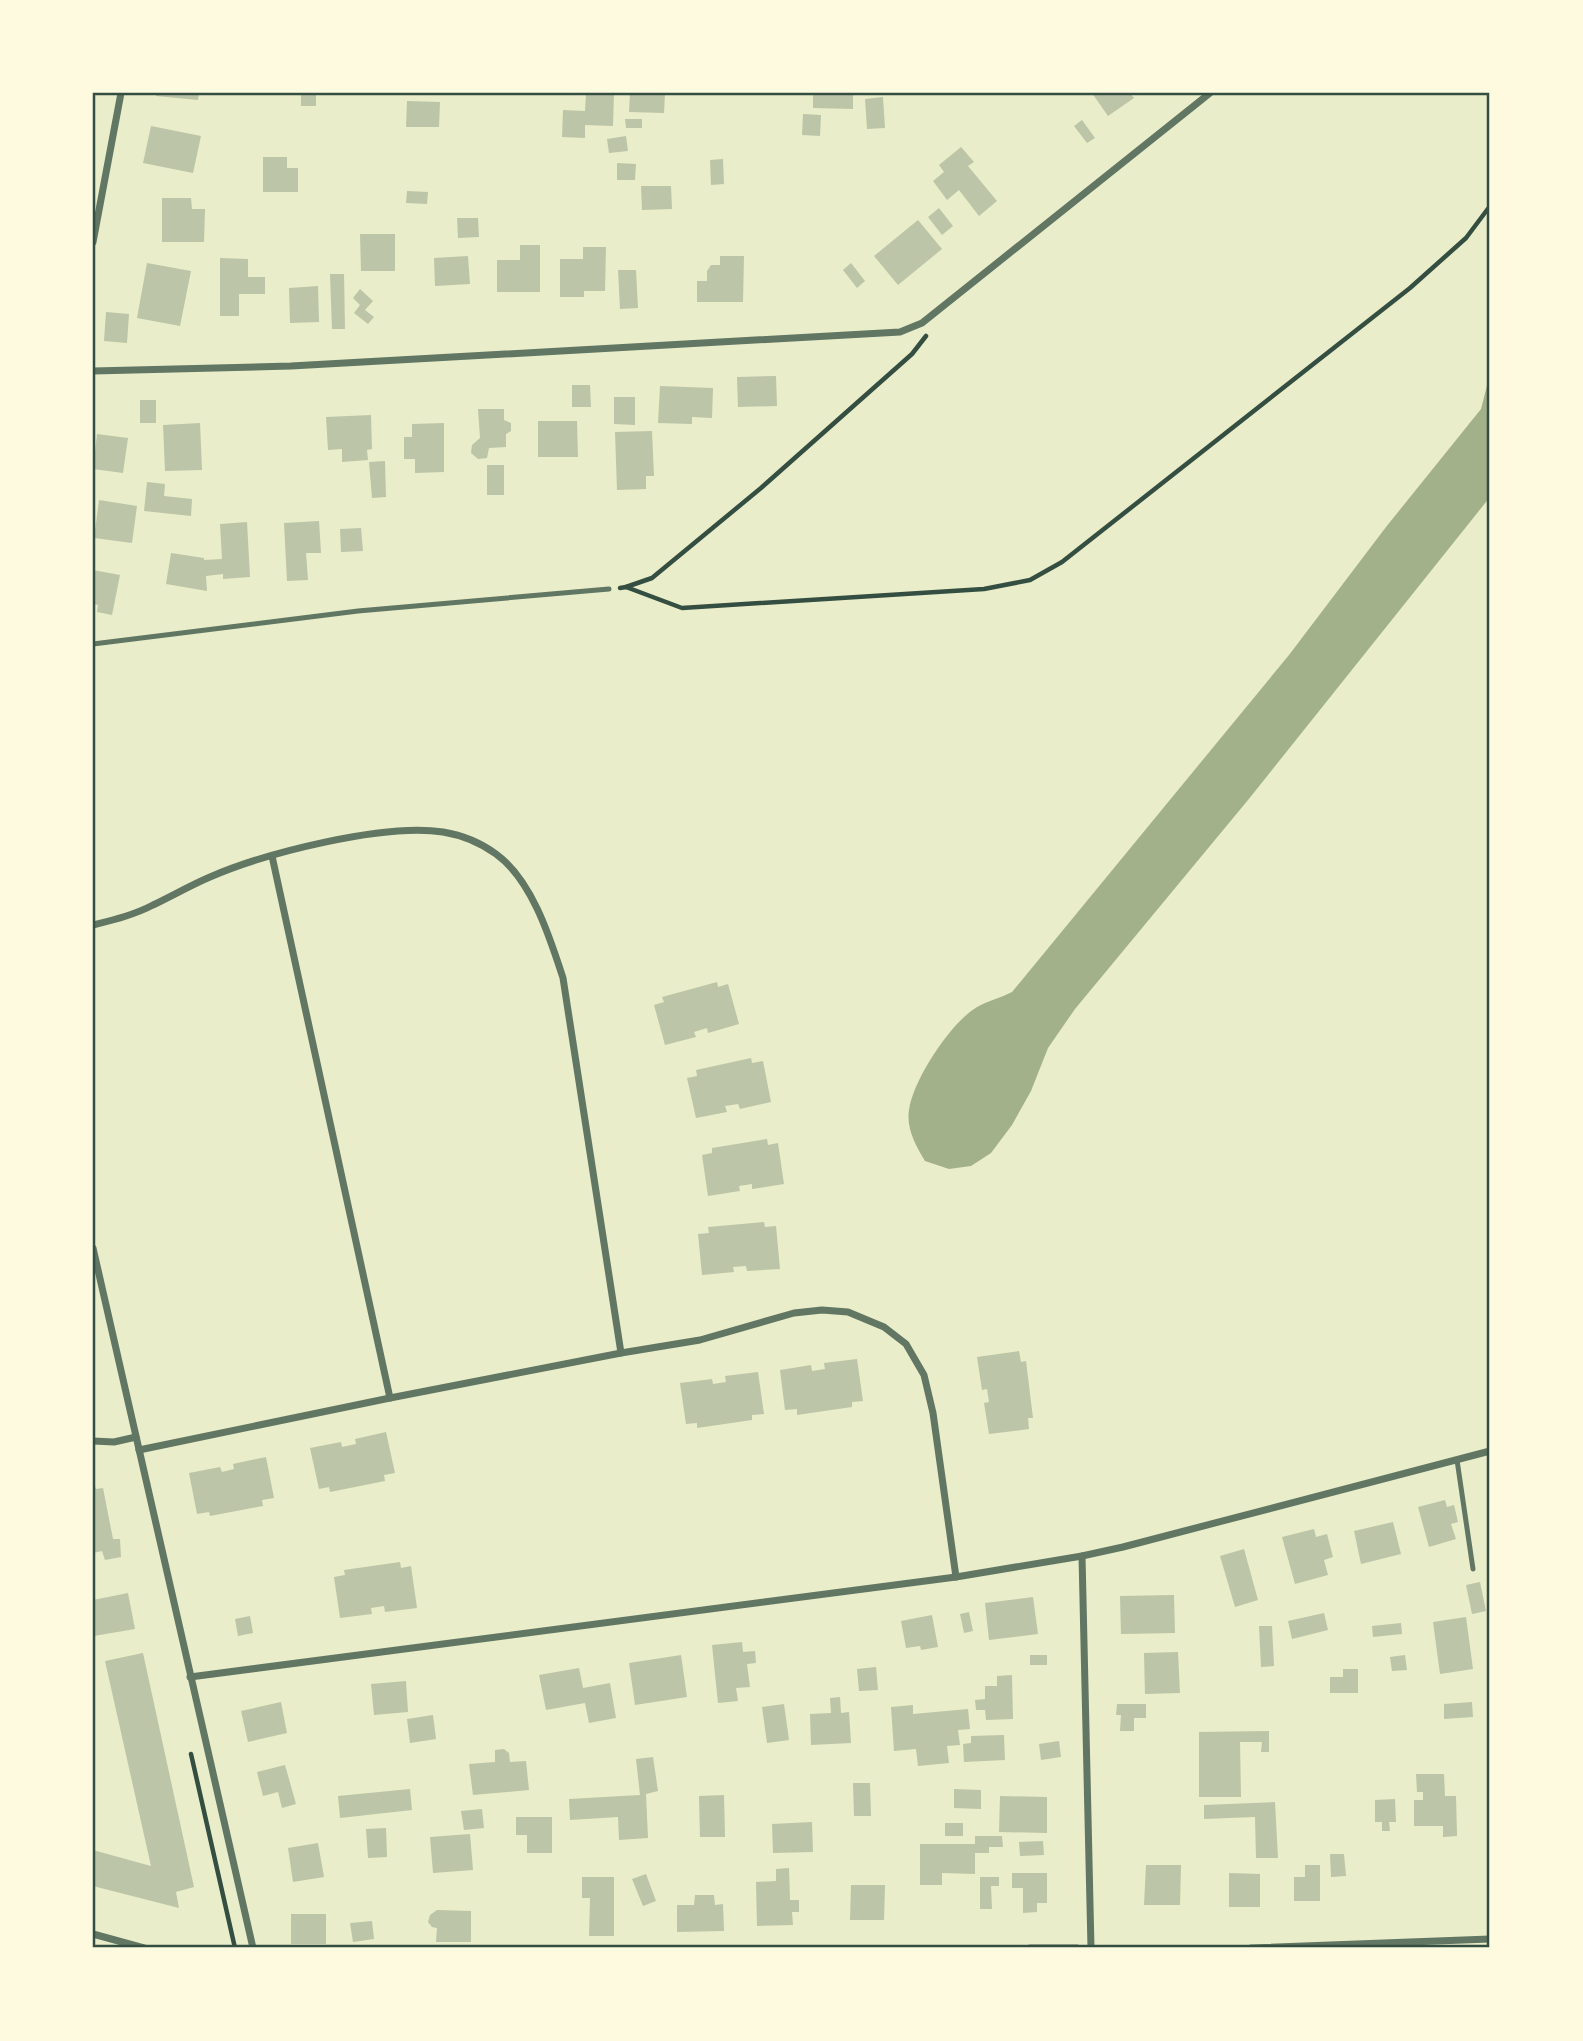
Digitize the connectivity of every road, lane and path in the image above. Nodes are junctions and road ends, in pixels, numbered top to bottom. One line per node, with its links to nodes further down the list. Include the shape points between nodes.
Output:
1 (121, 93): 4 (street)
2 (1210, 93): 5 (street)
3 (1490, 206): 7 (path, via 1465,238 1410,288 1062,562 1030,580 984,589 682,608)
4 (93, 242)
5 (928, 318): 6 (street, via 900,332 291,366); 7 (path, via 925,339 912,354 652,578)
6 (93, 371)
7 (626, 587): 8 (path)
8 (609, 589): 9 (lane, via 358,611)
9 (93, 644)
10 (272, 856): 11 (street, via 211,876 140,911); 13 (street, via 343,839 404,831 442,832 468,839 497,855 516,876 534,902 563,978); 14 (street)
11 (93, 925)
12 (93, 1248): 15 (street)
13 (621, 1353): 14 (street); 22 (street, via 700,1340 794,1313 822,1310 848,1312 884,1327 906,1344 924,1375)
14 (390, 1398): 17 (street)
15 (136, 1437): 16 (street); 17 (street)
16 (93, 1441)
17 (139, 1450): 23 (street)
18 (1490, 1451): 19 (street)
19 (1457, 1460): 20 (street); 21 (lane)
20 (1082, 1556): 22 (street); 30 (street)
21 (1473, 1569)
22 (956, 1577): 23 (street)
23 (190, 1677): 27 (street)
24 (93, 1934): 26 (street)
25 (1490, 1939): 31 (street)
26 (144, 1948)
27 (253, 1948)
28 (1030, 1948): 29 (street)
29 (1077, 1948)
30 (1091, 1948)
31 (1251, 1948)

